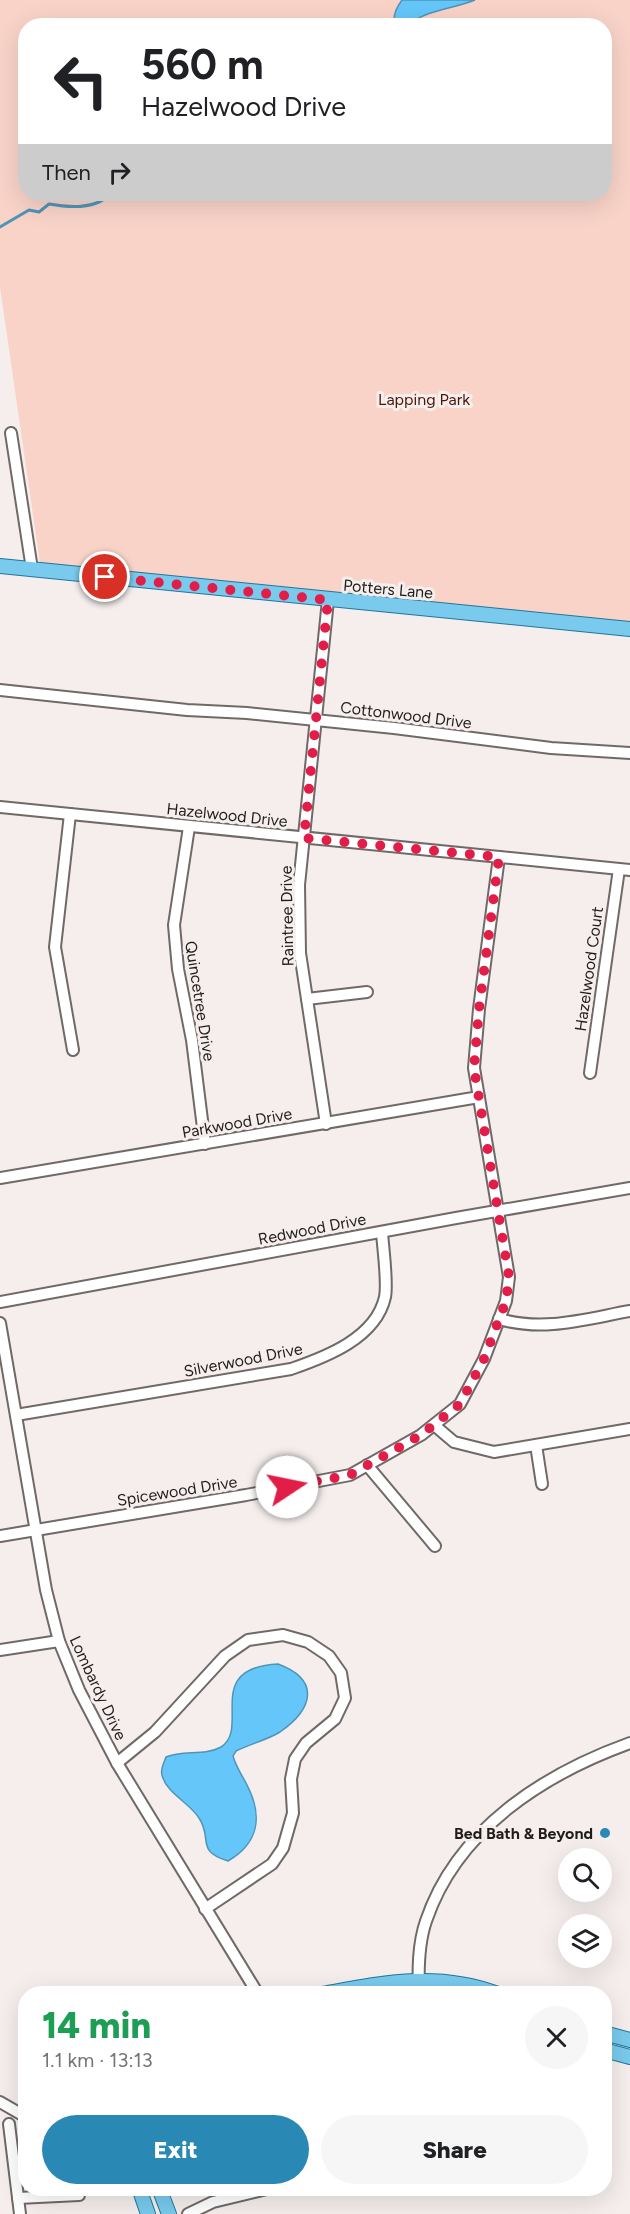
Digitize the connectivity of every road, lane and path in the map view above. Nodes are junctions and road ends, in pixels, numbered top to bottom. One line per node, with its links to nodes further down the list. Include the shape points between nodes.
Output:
1 (11, 433): 3 (street)
2 (0, 566): 3 (main road, Potters Lane)
3 (32, 569): 4 (main road, Potters Lane)
4 (328, 600): 5 (main road, Potters Lane); 7 (street, Raintree Drive)
5 (630, 629)
6 (0, 690): 7 (street, Cottonwood Drive)
7 (316, 720): 8 (street, Cottonwood Drive, via 551,748); 12 (street, Raintree Drive)
8 (630, 753)
9 (0, 807): 10 (street, Hazelwood Drive)
10 (70, 814): 11 (street, Hazelwood Drive); 17 (street, via 56,947)
11 (189, 826): 12 (street, Hazelwood Drive); 21 (street, Quincetree Drive, via 174,925)
12 (304, 838): 13 (street, Hazelwood Drive); 16 (street, Raintree Drive, via 299,885 300,953)
13 (499, 857): 14 (street, Hazelwood Drive); 19 (street, Spicewood Drive, via 474,1068)
14 (625, 870): 18 (street, Hazelwood Court)
15 (367, 992): 16 (street)
16 (307, 999): 20 (street, Raintree Drive)
17 (73, 1050)
18 (590, 1073)
19 (479, 1097): 20 (street, Parkwood Drive); 24 (street, Spicewood Drive)
20 (327, 1124): 21 (street, Parkwood Drive)
21 (205, 1144): 22 (street, Parkwood Drive)
22 (0, 1178)
23 (630, 1188): 24 (street, Redwood Drive)
24 (497, 1211): 25 (street, Redwood Drive); 28 (street, Spicewood Drive, via 509,1277)
25 (382, 1232): 26 (street, Redwood Drive); 30 (street, Silverwood Drive, via 385,1296 377,1316 364,1332 324,1358 291,1369)
26 (0, 1302)
27 (630, 1311): 28 (street, via 548,1326)
28 (500, 1319): 31 (street, Spicewood Drive, via 460,1404)
29 (0, 1323): 30 (street, Lombardy Drive)
30 (16, 1415): 36 (street, Lombardy Drive)
31 (434, 1425): 33 (street, via 454,1442 476,1449 494,1452); 34 (street, Spicewood Drive)
32 (630, 1429): 33 (street)
33 (536, 1445): 35 (street)
34 (367, 1465): 36 (street, Spicewood Drive, via 350,1475); 38 (street)
35 (542, 1484)
36 (36, 1530): 37 (street, Spicewood Drive); 39 (street, Lombardy Drive)
37 (0, 1536)
38 (435, 1546)
39 (59, 1641): 40 (street); 42 (street, Lombardy Drive)
40 (0, 1650)
41 (630, 1743): 45 (street, via 558,1774 512,1805 473,1840 445,1879 426,1921 419,1955)
42 (117, 1763): 43 (street, Lombardy Drive); 43 (street, via 155,1732 225,1656 248,1640 283,1635 308,1642 329,1656 341,1673 345,1698 335,1719 306,1743 295,1759 291,1779 293,1813 283,1848 272,1864)
43 (205, 1909): 44 (street, Lombardy Drive)
44 (253, 1986)
45 (419, 1986)
46 (423, 1986): 47 (main road, via 447,1980)
47 (469, 1986)
48 (612, 2035): 49 (main road)
49 (630, 2040)
50 (612, 2052): 51 (main road)
51 (630, 2057)
52 (0, 2102): 53 (street)
53 (18, 2112)
54 (9, 2124): 59 (street)
55 (48, 2196): 59 (street)
56 (142, 2196): 61 (main road)
57 (162, 2196): 62 (main road)
58 (238, 2196): 63 (street)
59 (18, 2198): 60 (street)
60 (20, 2214)
61 (148, 2214)
62 (169, 2214)
63 (188, 2214)

